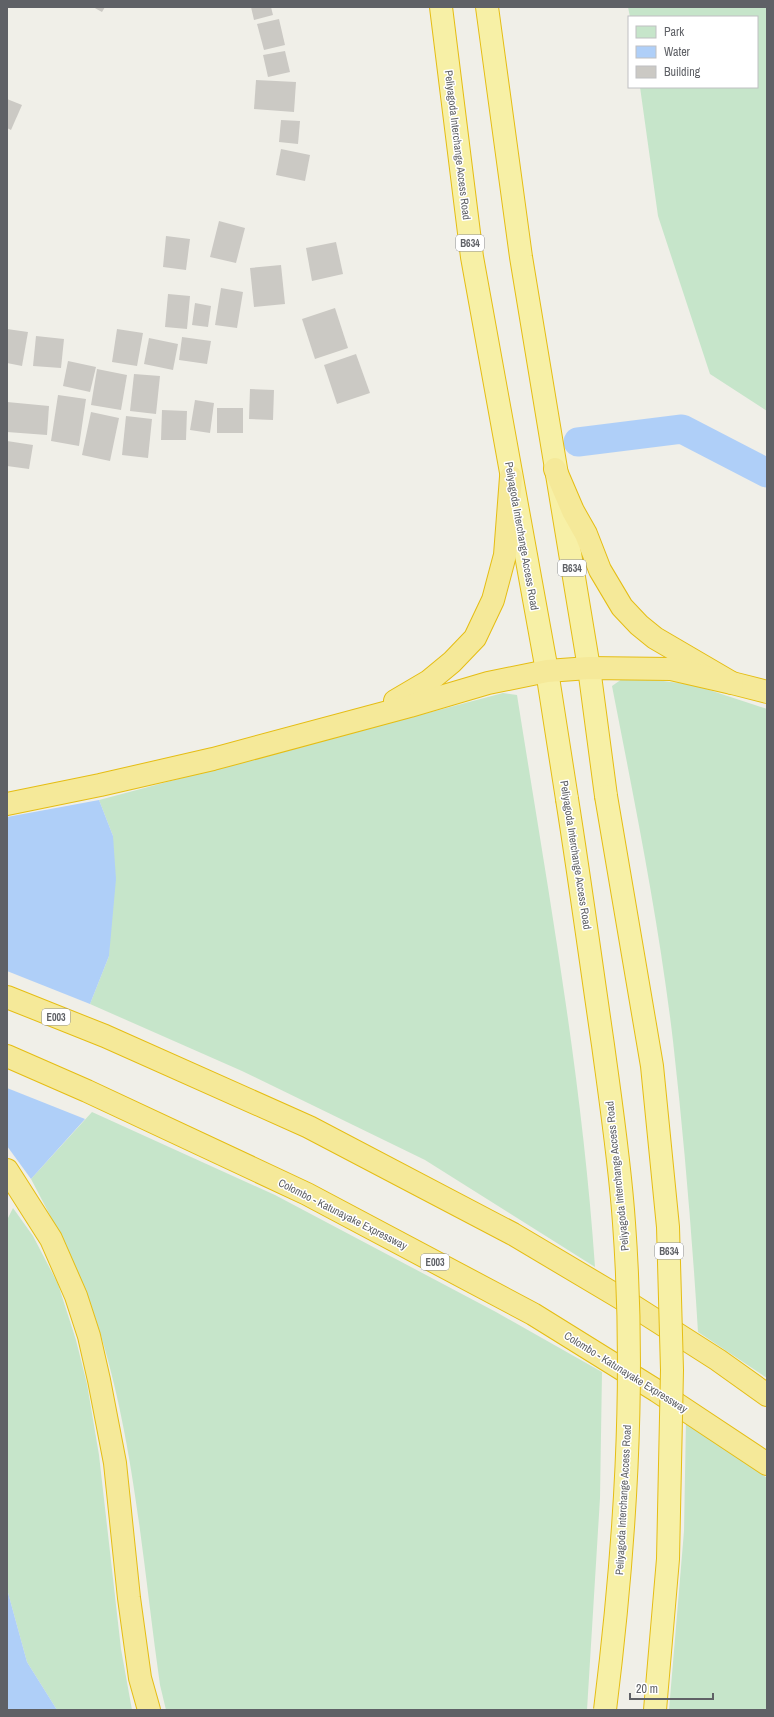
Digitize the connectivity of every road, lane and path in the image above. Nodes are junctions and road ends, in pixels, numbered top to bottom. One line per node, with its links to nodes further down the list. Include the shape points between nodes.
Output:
1 (441, 7): 4 (highway, Peliyagoda Interchange Access Road / B634, via 472,257)
2 (487, 7): 3 (highway, B634, via 521,257)
3 (555, 469): 5 (highway, B634); 7 (highway, via 600,570 622,607 655,638)
4 (511, 477): 6 (highway, Peliyagoda Interchange Access Road / B634); 9 (highway, via 505,555 493,600 475,638 429,681 391,703)
5 (589, 668): 6 (highway); 7 (highway, via 671,669); 18 (highway, B634, bridge, via 606,796 652,1066 668,1227 672,1370 668,1559)
6 (547, 671): 9 (highway, via 488,683); 17 (highway, Peliyagoda Interchange Access Road / B634, bridge, via 613,1118 624,1223 629,1328 627,1439 620,1577)
7 (732, 683): 8 (highway)
8 (767, 692)
9 (342, 724): 10 (highway, via 213,759)
10 (7, 804)
11 (7, 997): 14 (highway, E003, via 105,1036 309,1127 513,1234 631,1304)
12 (7, 1056): 15 (highway, Colombo - Katunayake Expressway / E003, via 307,1194 533,1314 657,1391)
13 (7, 1170): 16 (highway, via 51,1239 76,1296 89,1336 115,1463 140,1678)
14 (767, 1395)
15 (767, 1464)
16 (149, 1710)
17 (605, 1710)
18 (655, 1710)

